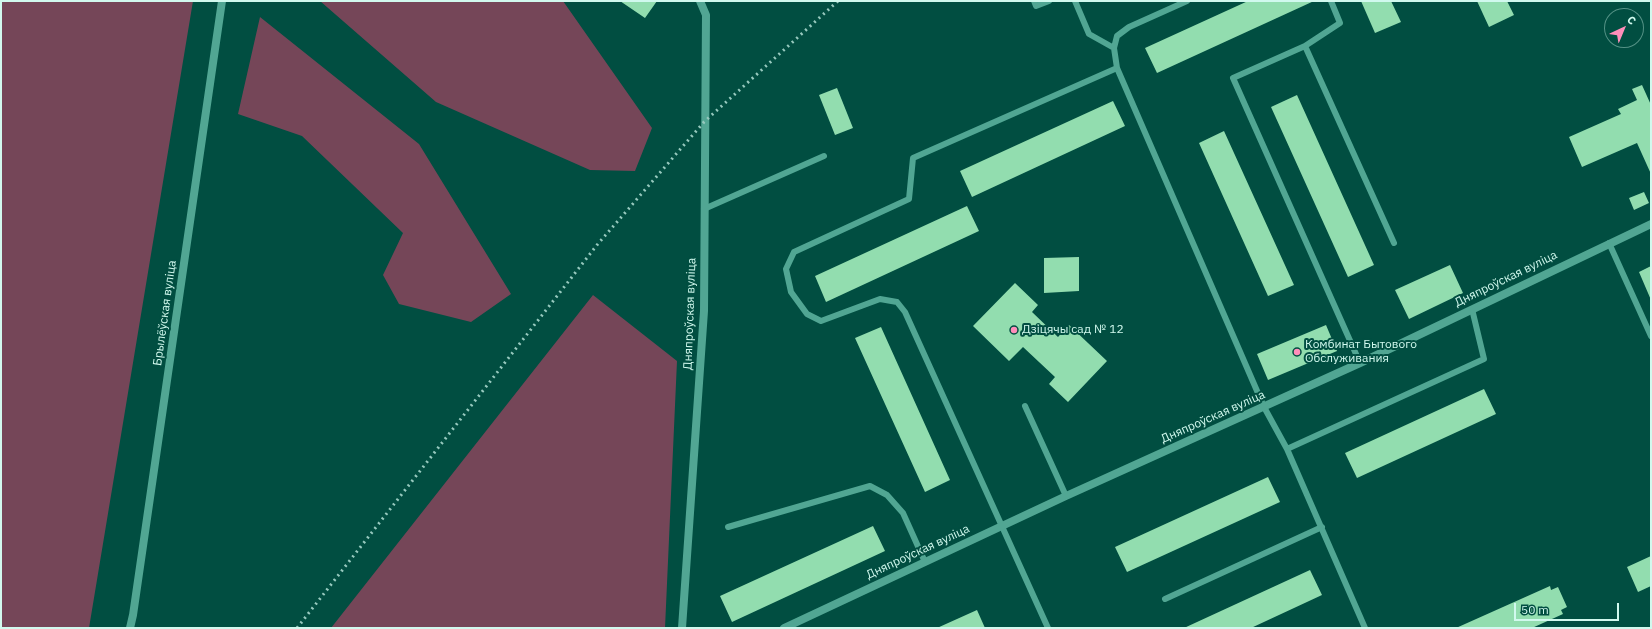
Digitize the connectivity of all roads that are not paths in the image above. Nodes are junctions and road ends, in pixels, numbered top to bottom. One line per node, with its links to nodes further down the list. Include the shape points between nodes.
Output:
1 (222, 1): 28 (street, Брылёўская вуліца)
2 (700, 1): 12 (street, Дняпроўская вуліца, via 706,15)
3 (1034, 1): 4 (lane, via 1036,6)
4 (1049, 1)
5 (1075, 1): 9 (lane, via 1089,34)
6 (1187, 1): 9 (lane, via 1129,27 1116,36)
7 (1330, 1): 8 (lane, via 1340,23)
8 (1305, 46): 14 (lane); 18 (lane, via 1234,78)
9 (1114, 48): 10 (lane)
10 (1117, 68): 20 (lane); 23 (lane, via 913,158 909,199 794,252 786,268 791,292 807,314 821,321 880,299 897,302 906,312)
11 (824, 156): 12 (lane)
12 (704, 209): 29 (street, Дняпроўская вуліца, via 704,311)
13 (1651, 224): 15 (street, Дняпроўская вуліца)
14 (1394, 243)
15 (1609, 243): 16 (street, Дняпроўская вуліца); 17 (lane)
16 (1472, 309): 18 (street, Дняпроўская вуліца); 21 (lane, via 1484,359)
17 (1651, 336)
18 (1360, 363): 20 (street, Дняпроўская вуліца)
19 (1025, 406): 22 (lane)
20 (1264, 407): 21 (lane); 22 (street, Дняпроўская вуліца)
21 (1287, 449): 25 (lane)
22 (1066, 496): 23 (street, Дняпроўская вуліца)
23 (1002, 526): 26 (street, Дняпроўская вуліца); 31 (lane)
24 (728, 527): 26 (lane, via 870,486 887,495 903,513)
25 (1322, 527): 27 (lane); 32 (lane)
26 (925, 562): 30 (street, Дняпроўская вуліца)
27 (1166, 599)
28 (130, 628)
29 (682, 628)
30 (784, 628)
31 (1048, 628)
32 (1365, 628)

